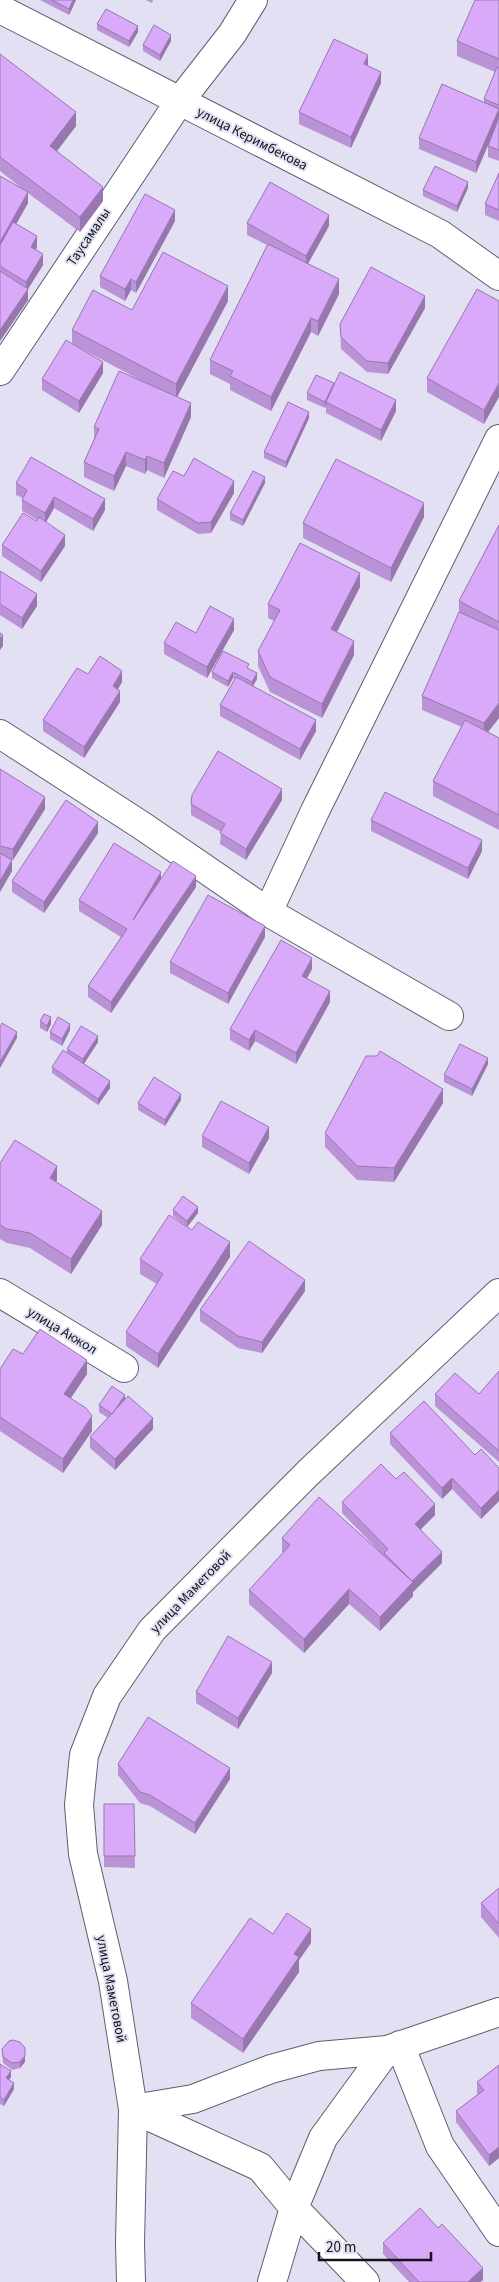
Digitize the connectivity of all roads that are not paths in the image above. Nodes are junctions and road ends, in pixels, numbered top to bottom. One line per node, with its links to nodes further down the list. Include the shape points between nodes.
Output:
1 (253, 0): 3 (street, Таусамалы, via 232,34)
2 (0, 9): 3 (street, улица Керимбекова)
3 (179, 102): 4 (street, улица Керимбекова, via 440,234); 5 (street, Таусамалы)
4 (499, 276)
5 (0, 371)
6 (499, 440): 8 (street)
7 (0, 734): 8 (street)
8 (268, 912): 9 (street)
9 (449, 1016)
10 (0, 1293): 12 (street, улица Акжол)
11 (499, 1293): 15 (street, улица Маметовой, via 308,1473 152,1630 107,1696 84,1755 79,1805 83,1854 113,1981)
12 (124, 1368)
13 (499, 2012): 14 (street)
14 (394, 2048): 15 (street, via 319,2056 271,2069 193,2099); 16 (street, via 323,2138); 17 (street, via 440,2146)
15 (133, 2109): 16 (street, via 260,2167); 18 (street, улица Маметовой)
16 (294, 2208): 19 (street); 20 (street)
17 (499, 2232)
18 (131, 2282)
19 (272, 2282)
20 (365, 2282)

